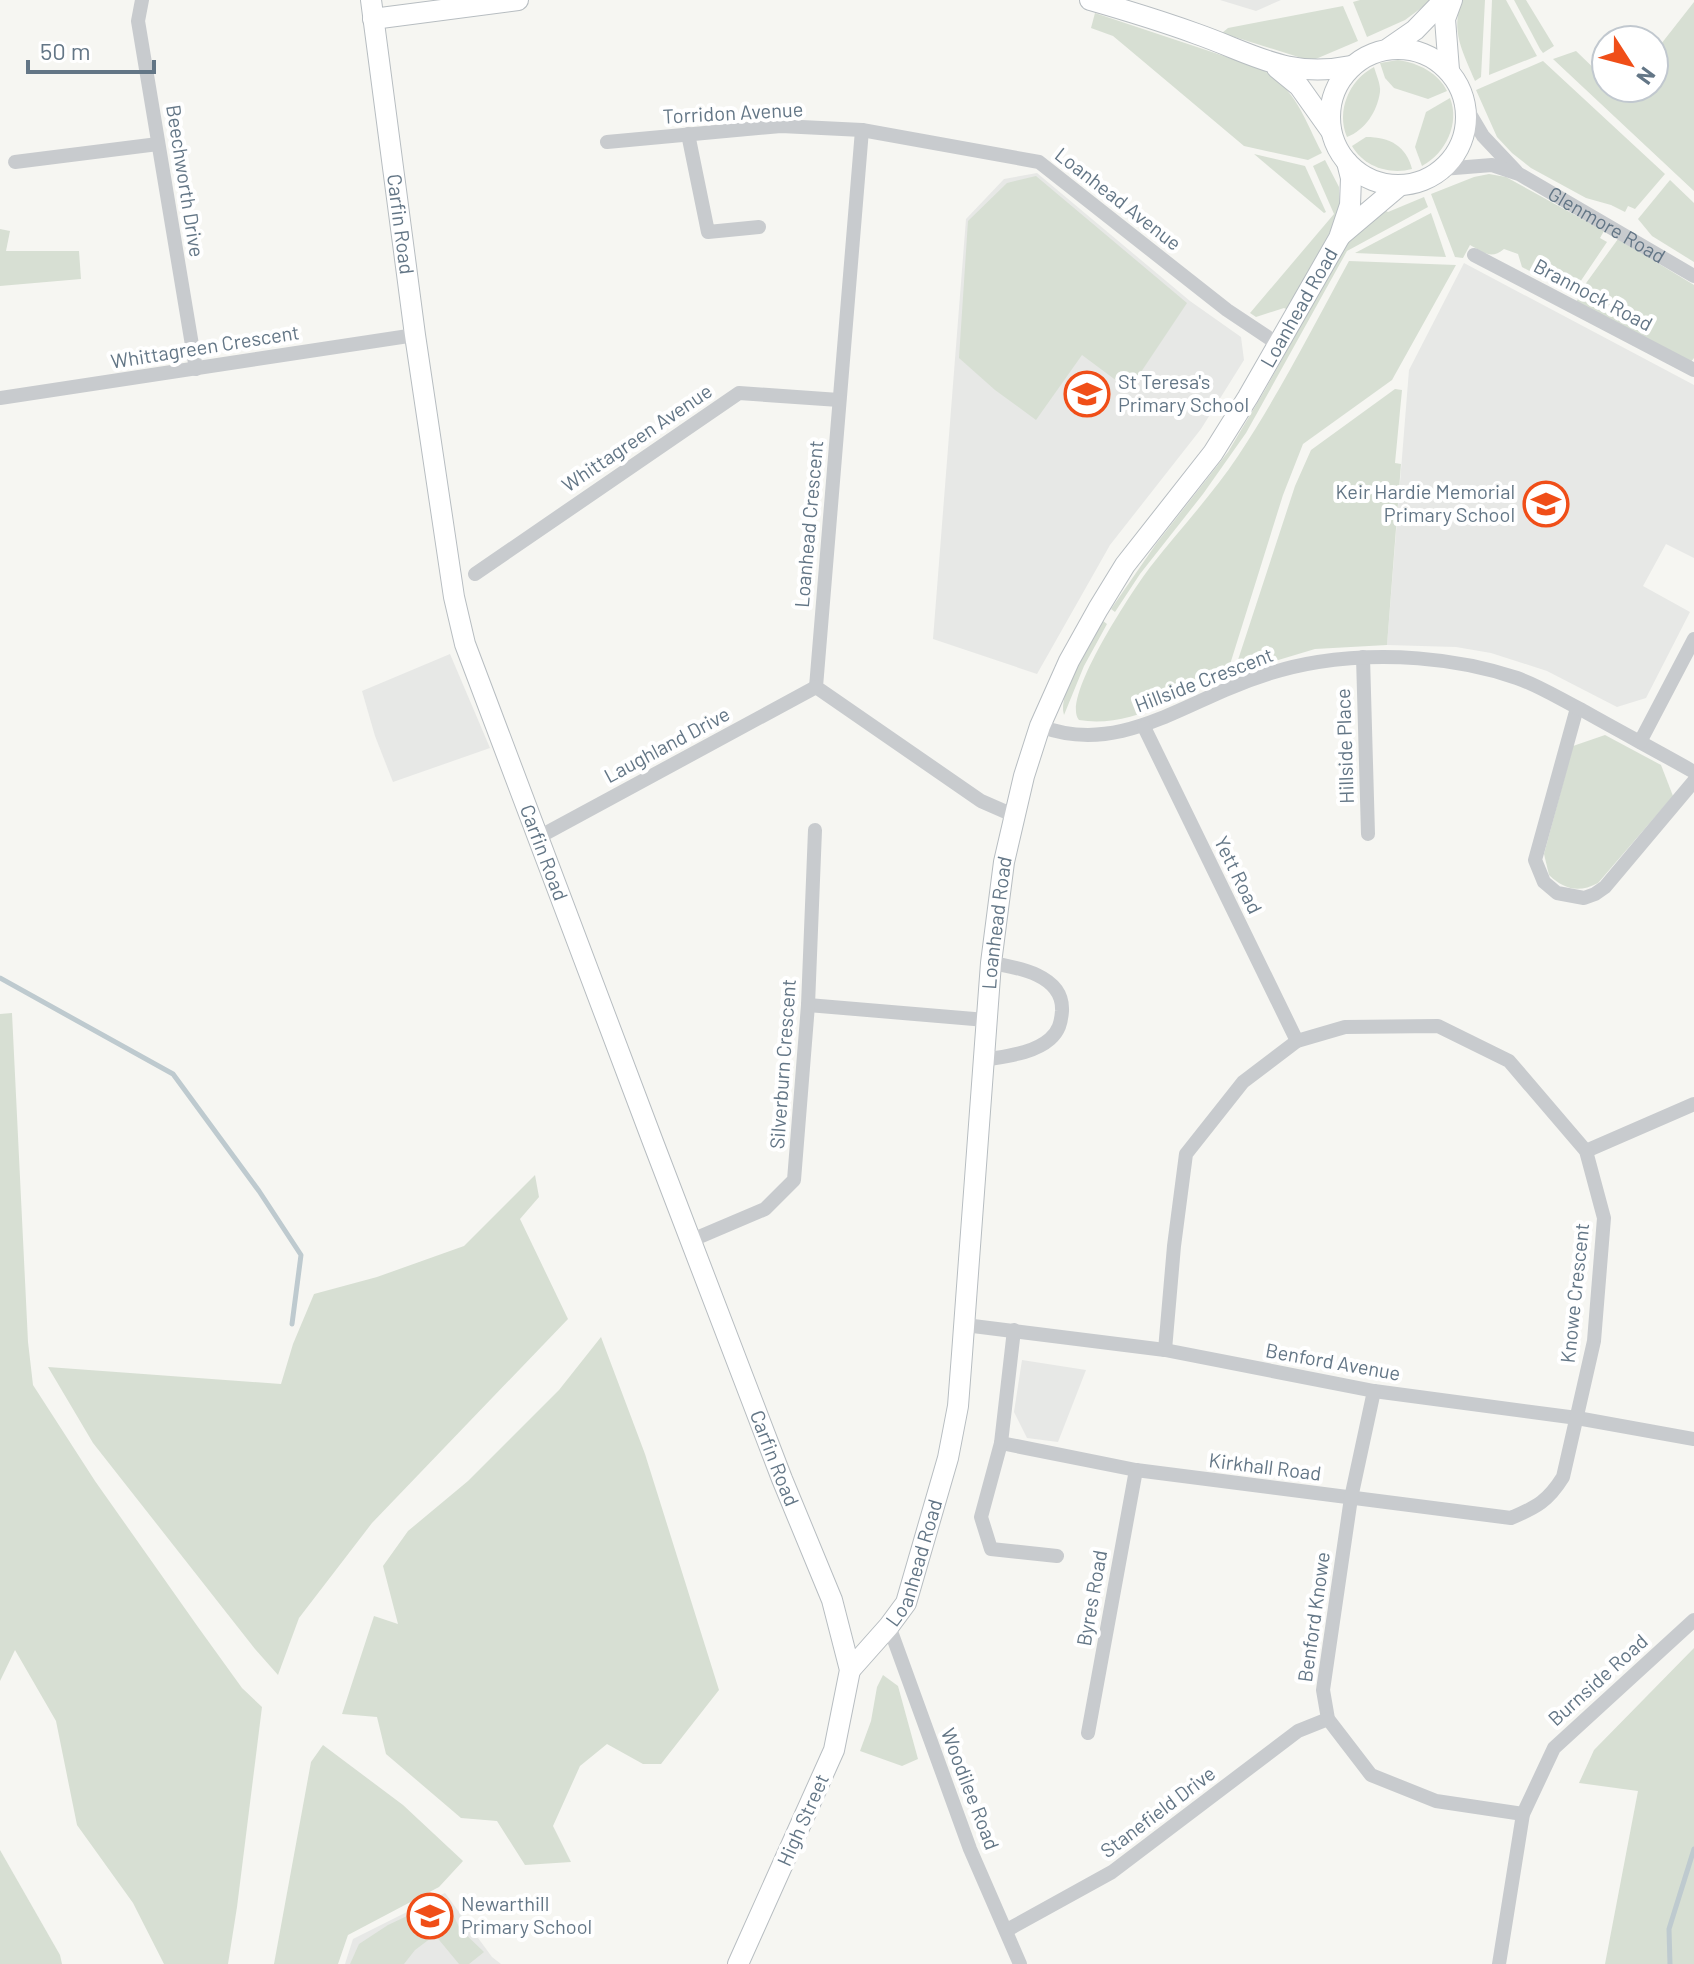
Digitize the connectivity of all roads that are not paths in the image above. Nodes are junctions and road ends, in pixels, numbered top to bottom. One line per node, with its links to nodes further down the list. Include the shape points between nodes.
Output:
1 (142, 0): 16 (street, Beechworth Drive, via 138,21)
2 (518, 0): 6 (street)
3 (1090, 0): 8 (street)
4 (1444, 0): 7 (street)
5 (1452, 0): 10 (street, via 1445,19)
6 (372, 10): 26 (street, Carfin Road)
7 (1389, 48): 9 (street); 10 (street, via 1432,56)
8 (1267, 61): 9 (street, via 1315,72); 13 (street, via 1299,86)
9 (1351, 66): 13 (street, via 1337,84 1330,107)
10 (1449, 70): 11 (street)
11 (1467, 109): 19 (street, via 1458,151); 20 (street, Glenmore Road, via 1483,136)
12 (862, 130): 14 (street, Torridon Avenue, via 781,126); 27 (street, Loanhead Avenue, via 1039,162); 31 (street, Loanhead Crescent)
13 (1331, 131): 18 (street)
14 (688, 134): 15 (street, Torridon Avenue); 22 (street, via 708,232)
15 (607, 142)
16 (158, 144): 17 (street); 28 (street, Beechworth Drive)
17 (15, 162)
18 (1347, 162): 21 (street, via 1376,182); 23 (street, Loanhead Road, via 1350,205)
19 (1442, 169): 20 (street, Glenmore Road, via 1492,165); 21 (street)
20 (1519, 174): 25 (street, Glenmore Road)
21 (1399, 186): 23 (street, Loanhead Road)
22 (759, 227)
23 (1339, 238): 27 (street, Loanhead Road)
24 (1474, 255): 29 (street, Brannock Road)
25 (1694, 276)
26 (415, 335): 28 (street, Whittagreen Crescent); 45 (street, Carfin Road, via 465,644)
27 (1278, 344): 37 (street, Loanhead Road, via 1213,453 1125,565 1069,661)
28 (196, 369): 30 (street, Whittagreen Crescent)
29 (1694, 370)
30 (0, 398)
31 (839, 400): 32 (street, Whittagreen Avenue, via 739,393); 35 (street, Loanhead Crescent)
32 (475, 574)
33 (1694, 639): 39 (street)
34 (1363, 657): 36 (street, Hillside Crescent, via 1416,658 1490,671); 38 (street, Hillside Crescent, via 1268,673); 44 (street, Hillside Place)
35 (816, 687): 42 (street, via 981,801); 45 (street, Laughland Drive)
36 (1577, 708): 39 (street, Hillside Crescent); 41 (street, via 1535,860 1544,882 1557,893 1584,898 1605,887)
37 (1040, 726): 38 (street, Hillside Crescent, via 1058,733 1099,735); 42 (street, Loanhead Road)
38 (1144, 727): 49 (street, Yett Road)
39 (1640, 742): 40 (street, Hillside Crescent)
40 (1694, 772)
41 (1694, 781)
42 (1013, 815): 46 (street, Loanhead Road)
43 (815, 830): 47 (street, Silverburn Crescent)
44 (1368, 834)
45 (537, 838): 53 (street, Carfin Road)
46 (991, 963): 48 (street, Loanhead Road); 50 (street, via 1036,974 1054,987 1062,1005 1060,1027 1050,1039 1035,1048)
47 (808, 1005): 48 (street); 53 (street, Silverburn Crescent, via 794,1180 765,1209)
48 (986, 1020): 50 (street, Loanhead Road)
49 (1297, 1041): 52 (street, Knowe Crescent, via 1345,1027 1438,1026 1509,1061); 56 (street, Knowe Crescent, via 1243,1082 1186,1154)
50 (984, 1060): 54 (street, Loanhead Road)
51 (1694, 1104): 52 (street)
52 (1586, 1151): 58 (street, Knowe Crescent, via 1604,1218 1594,1341)
53 (692, 1240): 66 (street, Carfin Road, via 832,1600)
54 (965, 1325): 55 (street, Benford Avenue); 65 (street, Loanhead Road, via 958,1406 937,1502 906,1603)
55 (1014, 1330): 56 (street, Benford Avenue); 60 (street)
56 (1165, 1350): 57 (street, Benford Avenue)
57 (1374, 1391): 58 (street, Benford Avenue); 62 (street, Benford Knowe)
58 (1577, 1418): 59 (street, Benford Avenue); 62 (street, Kirkhall Road, via 1563,1477 1551,1496 1511,1518)
59 (1694, 1439)
60 (1001, 1443): 61 (street, Kirkhall Road); 63 (street, via 981,1517 991,1549)
61 (1136, 1470): 62 (street, Kirkhall Road); 68 (street, Byres Road)
62 (1351, 1498): 67 (street, Benford Knowe, via 1323,1690)
63 (1057, 1556)
64 (1694, 1620): 69 (street, Burnside Road, via 1554,1748)
65 (889, 1626): 66 (street, Loanhead Road); 70 (street, Woodilee Road, via 970,1849)
66 (850, 1670): 71 (street, High Street, via 834,1750)
67 (1328, 1719): 69 (street, via 1371,1775 1436,1801); 70 (street, Stanefield Drive, via 1298,1731 1112,1872)
68 (1088, 1733)
69 (1523, 1814): 73 (street, Burnside Road)
70 (1007, 1930): 72 (street, Woodilee Road)
71 (738, 1964)
72 (1020, 1964)
73 (1499, 1964)

